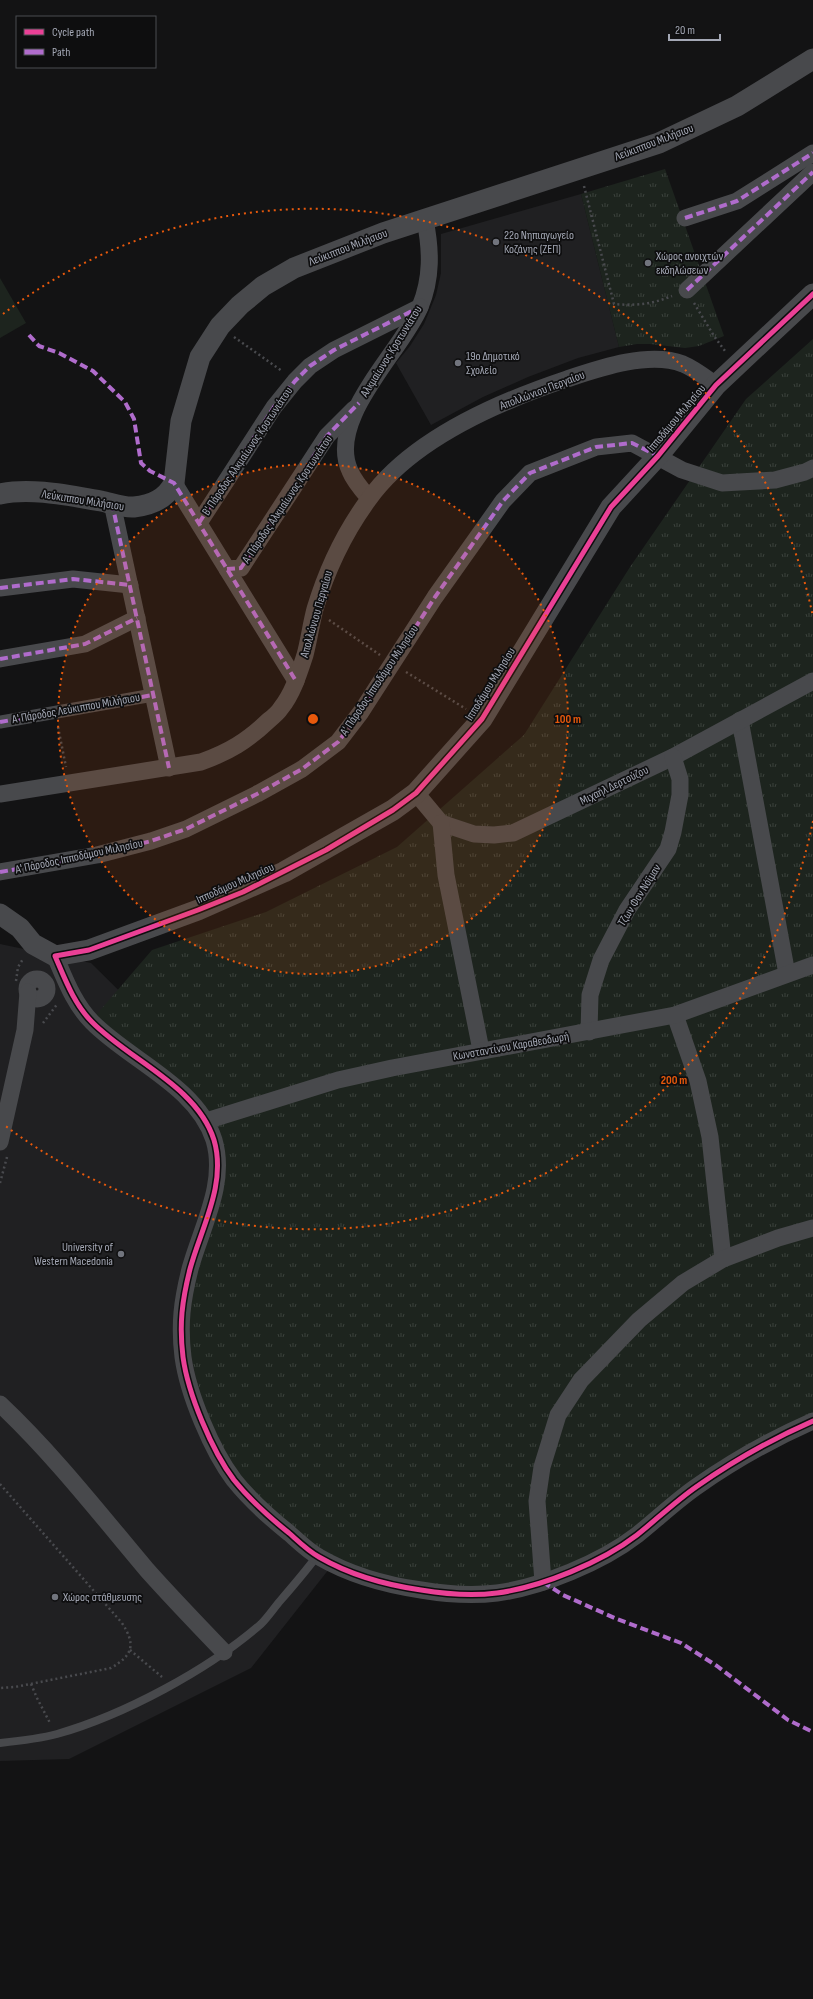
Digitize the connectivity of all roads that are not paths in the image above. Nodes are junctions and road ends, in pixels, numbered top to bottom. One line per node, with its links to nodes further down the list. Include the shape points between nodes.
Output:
1 (813, 59): 5 (street, Λεύκιππου Μιλήσιου, via 743,102 659,143)
2 (813, 153): 4 (street, via 737,201)
3 (813, 172): 6 (street)
4 (685, 218)
5 (425, 220): 8 (street, Αλκμαίωνος Κροτωνιάτου, via 430,267); 13 (street, Λεύκιππου Μιλήσιου, via 383,233 294,268 263,286 240,305 220,326 200,357 181,421)
6 (687, 290)
7 (813, 294): 9 (street, Ιπποδάμου Μιλησίου)
8 (420, 307): 10 (street, Αλκμαίωνος Κροτωνιάτου, via 412,324 376,374); 17 (street, Β' Πάροδος Αλκμαίωνος Κροτωνιάτου, via 334,350 310,366 270,413)
9 (716, 386): 11 (street, Ιπποδάμου Μιλησίου); 15 (street, Απολλώνιου Περγαίου, via 694,369 669,360 638,361 576,376 491,409 437,438 396,469)
10 (359, 403): 15 (street, Αλκμαίωνος Κροτωνιάτου, via 347,437 345,452 349,471); 18 (street, Α' Πάροδος Αλκμαίωνος Κροτωνιάτου, via 327,436 242,568)
11 (658, 456): 12 (street, Α' Πάροδος Ιπποδάμου Μιλησίου, via 682,470 722,483 775,480); 30 (street, Ιπποδάμου Μιλησίου, via 611,508 482,719); 33 (street, Α' Πάροδος Ιπποδάμου Μιλησίου, via 632,443 596,447 530,473 503,501 435,597 352,724 338,742 302,768 186,830 97,855)
12 (813, 468)
13 (174, 483): 16 (street, Λεύκιππου Μιλήσιου, via 163,498 149,505 132,508); 17 (street)
14 (0, 494): 16 (street, Λεύκιππου Μιλήσιου, via 65,495)
15 (369, 498): 23 (street, Απολλώνιου Περγαίου, via 330,564)
16 (112, 504): 19 (street)
17 (199, 523): 18 (street)
18 (227, 569): 23 (street)
19 (130, 585): 20 (street, via 73,579); 21 (street)
20 (0, 588)
21 (137, 618): 22 (street, via 85,644); 25 (street)
22 (0, 659)
23 (296, 681): 29 (street, Απολλώνιου Περγαίου, via 281,708 247,740 227,753 201,762)
24 (813, 681): 26 (street, Μιχαήλ Δερτούζου)
25 (153, 695): 27 (street, Α' Πάροδος Λεύκιππου Μιλήσιου); 29 (street)
26 (740, 720): 28 (street, Μιχαήλ Δερτούζου); 37 (street)
27 (0, 722)
28 (673, 757): 32 (street, Μιχαήλ Δερτούζου, via 513,833 474,834); 39 (street, Τζων Φον Νόϊμαν, via 680,779 680,795 668,849 626,910 601,960 590,995)
29 (169, 768): 31 (street, Απολλώνιου Περγαίου)
30 (416, 793): 32 (street); 35 (street, Ιπποδάμου Μιλησίου, via 393,810 326,850 243,892 89,950)
31 (0, 794)
32 (441, 823): 40 (street, via 446,876)
33 (0, 872)
34 (0, 914): 35 (street, via 20,928 33,944)
35 (55, 956): 41 (street, via 71,995 91,1021 120,1047 179,1090); 42 (street, via 37,990)
36 (813, 965): 37 (street, Κωνσταντίνου Καραθεοδωρή)
37 (788, 974): 38 (street, Κωνσταντίνου Καραθεοδωρή)
38 (675, 1015): 39 (street, Κωνσταντίνου Καραθεοδωρή); 44 (street, via 698,1082 710,1137)
39 (589, 1032): 40 (street, Κωνσταντίνου Καραθεοδωρή)
40 (481, 1050): 41 (street, Κωνσταντίνου Καραθεοδωρή, via 338,1080)
41 (206, 1121): 47 (street, via 214,1142 217,1165 214,1193 191,1266 181,1311 183,1358 191,1394 209,1436 232,1478 255,1503)
42 (0, 1142)
43 (813, 1228): 44 (street)
44 (723, 1259): 48 (street, via 683,1283 640,1320 581,1380 558,1415 542,1467 537,1501)
45 (0, 1404): 49 (street, via 80,1487 148,1570)
46 (813, 1422): 48 (street, via 741,1458 694,1488 635,1537 610,1553)
47 (316, 1556): 48 (street, via 360,1576 430,1591 497,1593); 49 (lane, via 261,1623)
48 (543, 1582)
49 (224, 1652): 50 (lane, via 172,1685 109,1715 56,1734)
50 (0, 1744)

